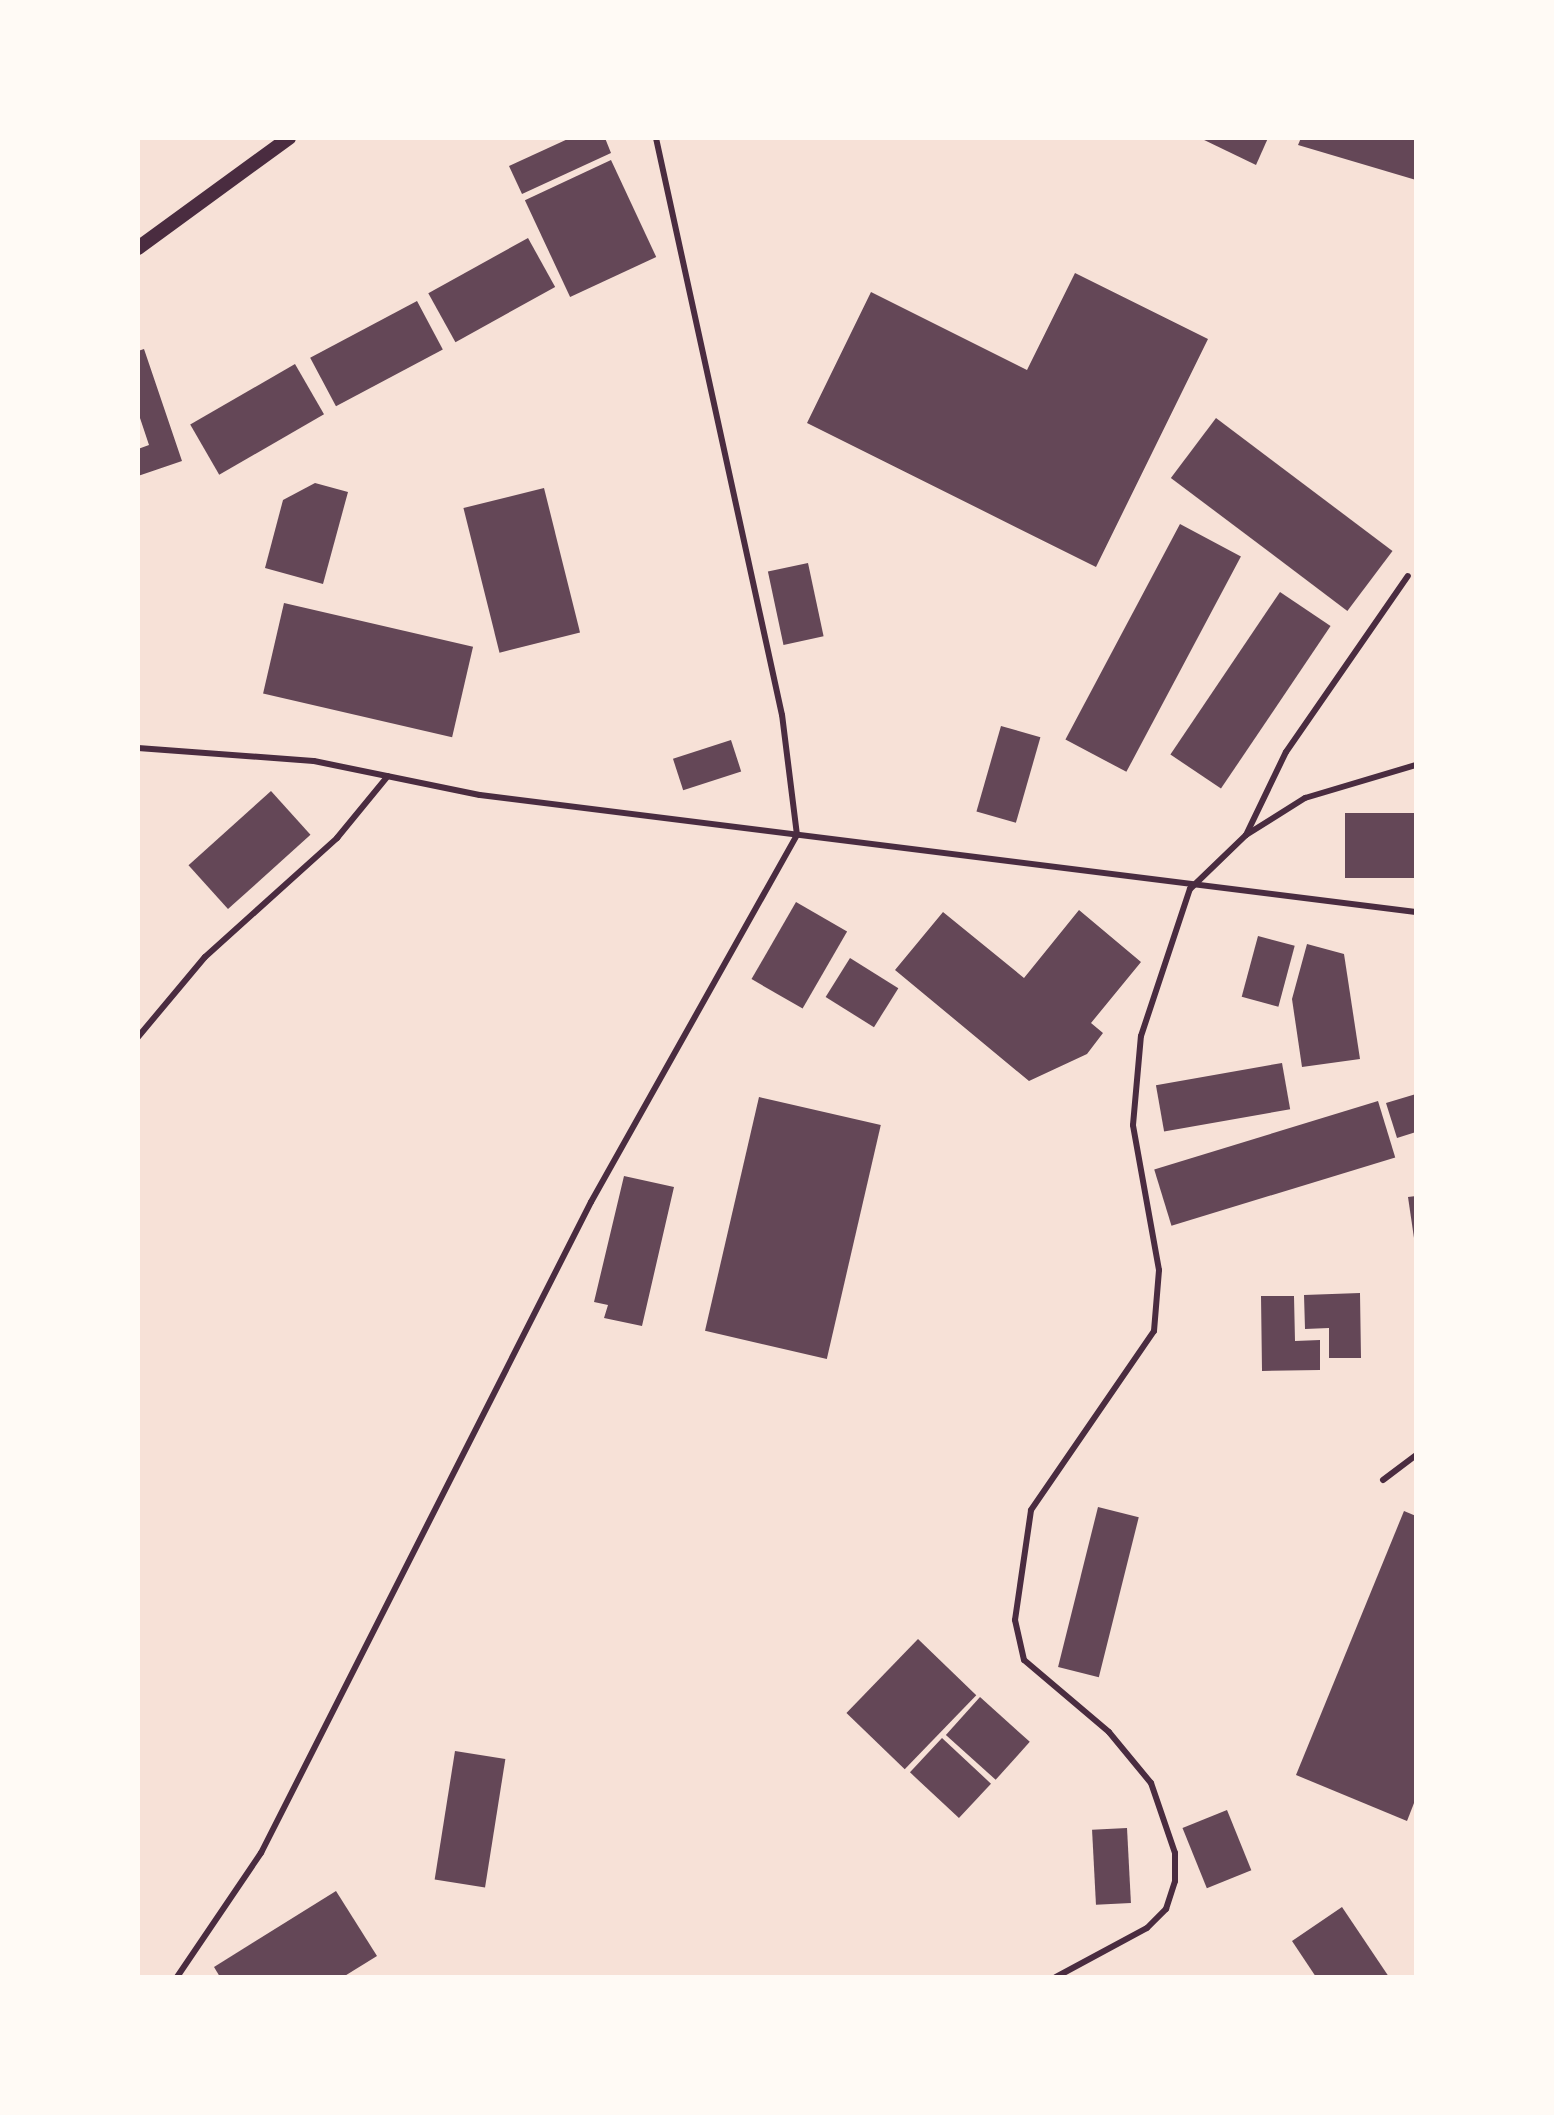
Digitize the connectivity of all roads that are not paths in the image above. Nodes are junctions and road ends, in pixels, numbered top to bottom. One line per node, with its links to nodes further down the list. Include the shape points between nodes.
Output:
1 (289, 138): 3 (street)
2 (656, 138): 8 (lane, via 782,715)
3 (138, 248)
4 (1408, 576): 9 (lane, via 1286,752)
5 (138, 748): 7 (lane, via 314,761)
6 (1416, 765): 9 (lane, via 1305,798)
7 (388, 776): 8 (lane); 12 (lane, via 337,838 205,957)
8 (797, 835): 10 (lane); 15 (lane, via 591,1202 261,1853)
9 (1246, 835): 10 (lane)
10 (1190, 889): 11 (lane); 16 (lane, via 1141,1036 1135,1078 1137,1165 1159,1270 1154,1331 1031,1510 1015,1620 1024,1660 1109,1732 1151,1783 1175,1853 1175,1881 1166,1909 1147,1928)
11 (1415, 913)
12 (138, 1037)
13 (1416, 1455): 14 (lane)
14 (1383, 1480)
15 (177, 1977)
16 (1056, 1977)

